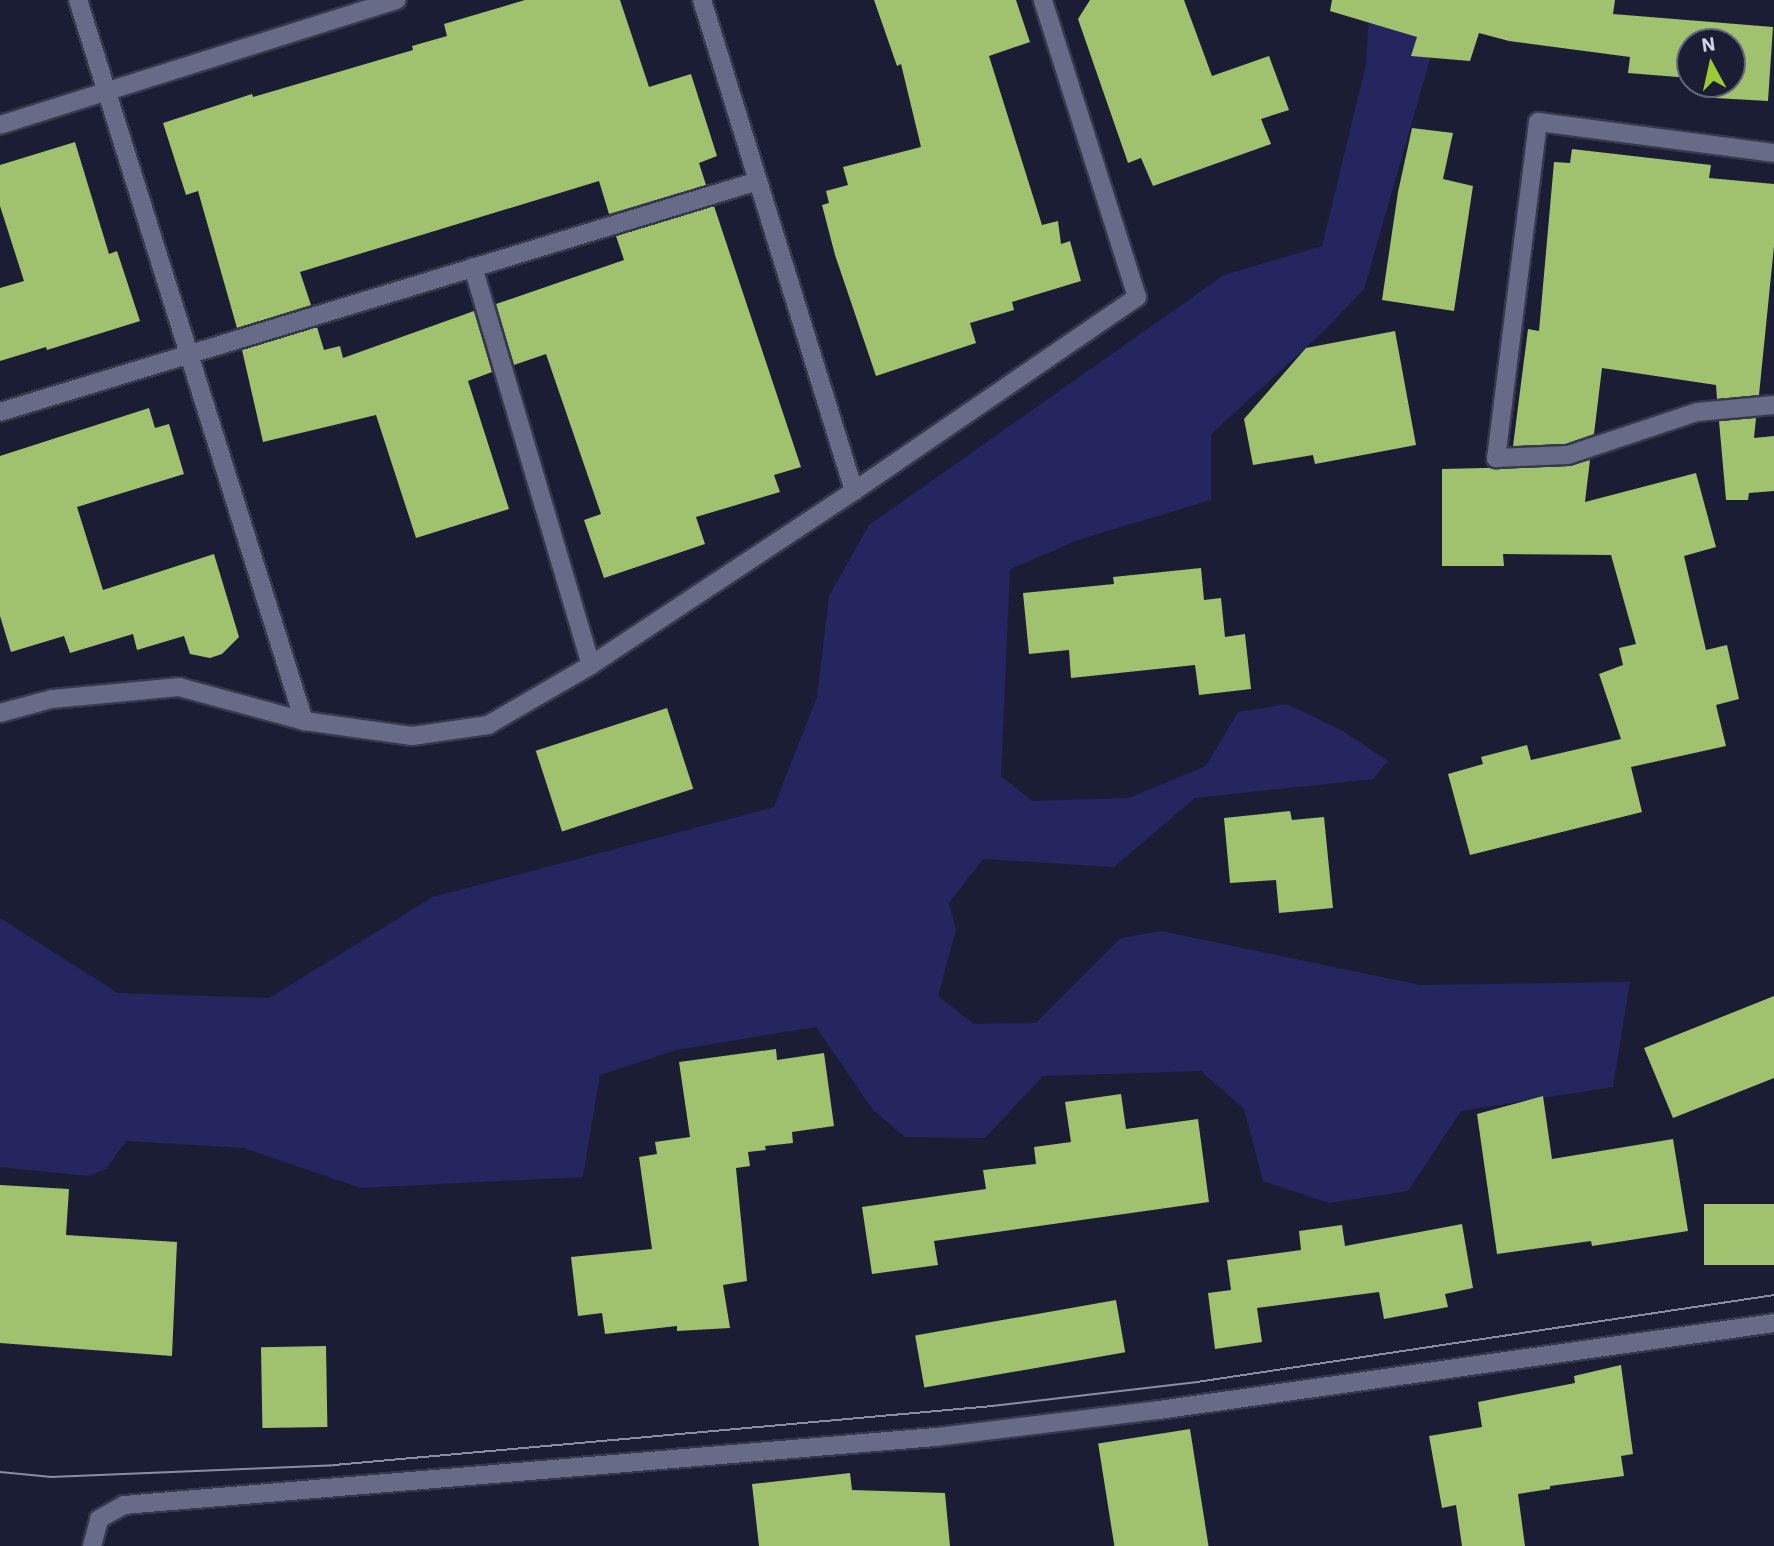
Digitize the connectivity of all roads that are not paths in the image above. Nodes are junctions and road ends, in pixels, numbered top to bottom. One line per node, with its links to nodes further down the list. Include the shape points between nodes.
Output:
1 (78, 0): 5 (street)
2 (397, 0): 5 (street)
3 (702, 0): 8 (street)
4 (1043, 0): 13 (street, via 1137,297)
5 (107, 91): 6 (street); 10 (street)
6 (0, 125)
7 (1774, 153): 11 (street, via 1538,122 1496,458 1568,455 1697,412)
8 (758, 181): 9 (street); 13 (street)
9 (474, 267): 10 (street); 14 (street)
10 (189, 354): 12 (street); 16 (street)
11 (1774, 405)
12 (0, 412)
13 (854, 491): 14 (street)
14 (591, 665): 16 (street, via 488,725 412,736)
15 (0, 713): 16 (street, via 52,699 179,688)
16 (304, 721)
17 (1774, 1323): 18 (street, via 936,1437 124,1505 99,1519)
18 (92, 1546)

